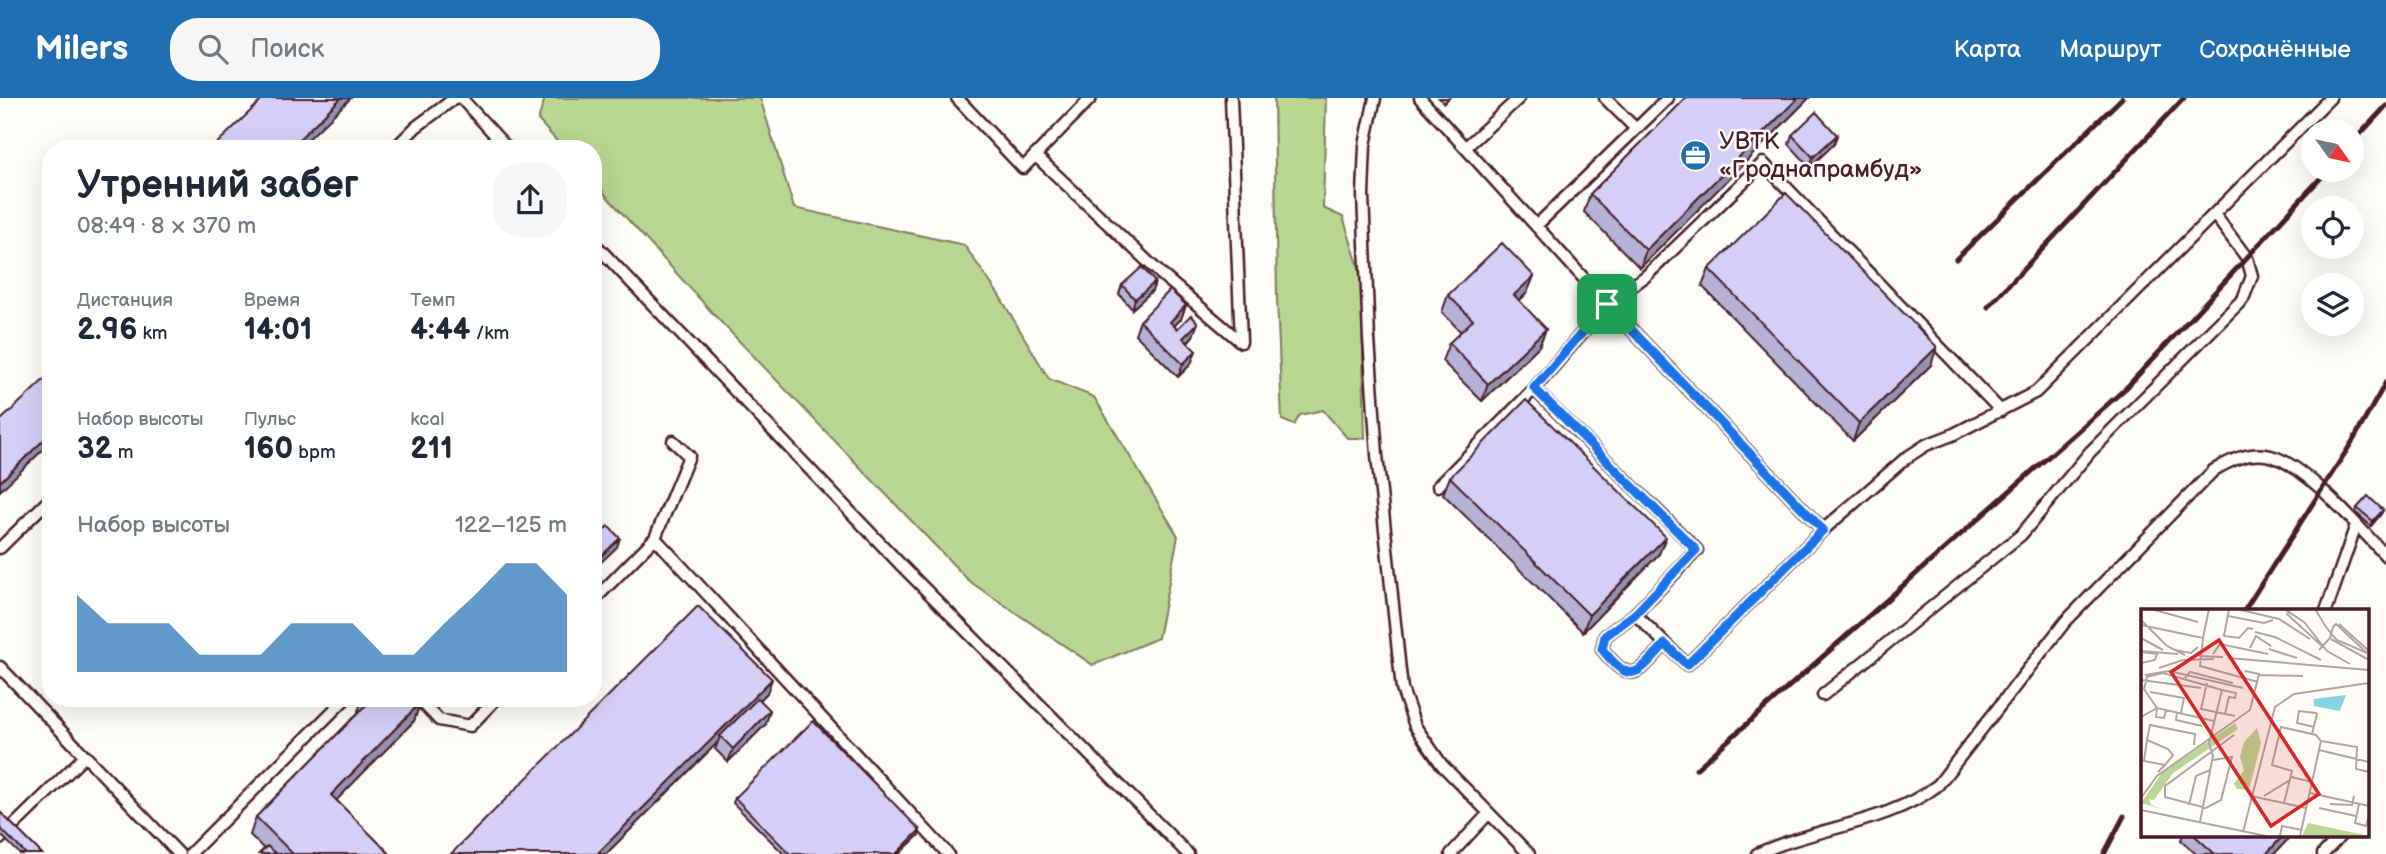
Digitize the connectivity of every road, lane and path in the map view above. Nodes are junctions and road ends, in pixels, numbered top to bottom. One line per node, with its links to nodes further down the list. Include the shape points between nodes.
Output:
1 (455, 98): 13 (lane)
2 (461, 98): 14 (lane)
3 (957, 98): 16 (lane, via 1023,168)
4 (1091, 98): 16 (lane)
5 (1231, 98): 16 (lane, via 1241,342)
6 (1375, 98): 41 (lane, via 1365,145 1363,195 1369,339 1402,690 1415,726 1441,765)
7 (1420, 98): 15 (lane)
8 (1519, 98): 15 (lane)
9 (1605, 98): 12 (lane)
10 (1668, 98): 12 (lane)
11 (2330, 98): 17 (lane)
12 (1636, 129): 18 (lane)
13 (403, 140)
14 (500, 140)
15 (1466, 147): 18 (lane)
16 (1035, 155)
17 (2214, 214): 22 (lane, via 2036,392); 36 (lane, via 2247,258 2252,276 2243,299 2090,452 2021,535)
18 (1536, 226): 20 (lane)
19 (602, 251): 47 (lane, via 901,565)
20 (1607, 304): 21 (lane); 22 (lane, via 1646,276 1763,163); 27 (lane)
21 (1534, 388): 24 (lane); 33 (lane, via 1696,550)
22 (2001, 411): 27 (lane, via 1906,458)
23 (673, 441): 28 (lane, via 689,456)
24 (1438, 486)
25 (42, 507): 29 (lane)
26 (2356, 525): 30 (lane); 32 (lane); 50 (lane, via 2320,488 2280,458 2265,454 2232,460 2214,470 2065,622 1938,785 1895,810)
27 (1823, 530): 34 (lane, via 1687,665)
28 (655, 538): 31 (lane); 46 (lane)
29 (0, 548)
30 (2386, 556)
31 (602, 592)
32 (2327, 609)
33 (1635, 614): 34 (lane); 34 (lane, via 1605,636 1602,649 1618,669 1641,670)
34 (1665, 644)
35 (0, 667): 40 (lane)
36 (1823, 695)
37 (337, 707): 45 (lane)
38 (427, 707): 39 (lane, via 439,720 470,726)
39 (488, 707)
40 (85, 756): 43 (lane); 44 (lane)
41 (1489, 813): 48 (lane); 49 (lane)
42 (2340, 836): 51 (lane)
43 (0, 839)
44 (179, 854)
45 (190, 854)
46 (948, 854)
47 (1188, 854)
48 (1451, 854)
49 (1530, 854)
50 (1757, 854)
51 (2323, 854)

